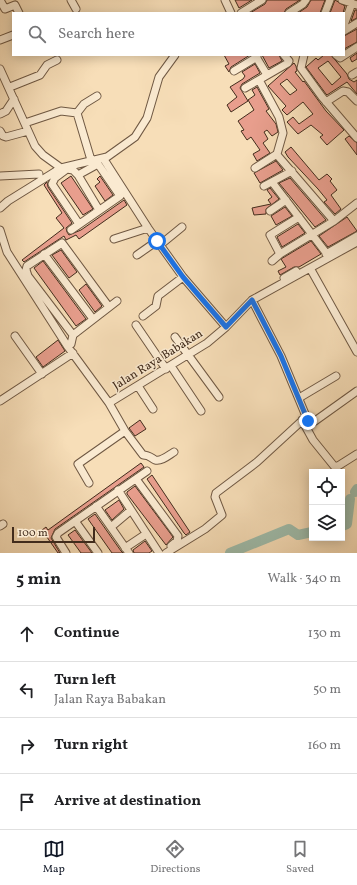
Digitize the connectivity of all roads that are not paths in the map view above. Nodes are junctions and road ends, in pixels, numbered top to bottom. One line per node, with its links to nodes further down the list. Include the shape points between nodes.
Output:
1 (0, 0): 10 (street, via 3,8 15,5)
2 (71, 0): 9 (street)
3 (225, 0): 11 (street)
4 (262, 0): 12 (street)
5 (306, 0): 13 (street)
6 (330, 0): 14 (street)
7 (342, 0): 8 (street)
8 (354, 4): 15 (street)
9 (76, 9)
10 (18, 12)
11 (231, 12)
12 (243, 12)
13 (291, 12)
14 (325, 12)
15 (345, 23)
16 (357, 23): 17 (street)
17 (345, 30)
18 (12, 36): 19 (street)
19 (0, 40)
20 (357, 47): 21 (street)
21 (345, 55)
22 (174, 56): 44 (street, via 159,77 147,118 135,137 120,149)
23 (256, 56): 28 (street); 29 (street)
24 (285, 56): 29 (street, via 288,63)
25 (304, 56): 36 (street, via 301,68)
26 (57, 60): 31 (street, via 47,65 40,75)
27 (0, 69): 31 (street)
28 (234, 71)
29 (267, 75): 30 (street)
30 (259, 80): 32 (street); 43 (street, via 279,118 283,133)
31 (10, 87): 34 (street)
32 (245, 88)
33 (97, 96): 37 (street, via 84,104)
34 (14, 99): 38 (street, via 6,111); 39 (street)
35 (357, 101): 36 (street, via 348,92 343,91)
36 (326, 102): 42 (street)
37 (77, 113): 39 (street, via 61,111); 44 (street)
38 (0, 114)
39 (25, 123): 41 (street)
40 (0, 131): 41 (street, via 3,136)
41 (28, 131): 45 (street, via 38,151)
42 (357, 138)
43 (277, 154): 46 (street); 47 (street)
44 (97, 160): 45 (street); 50 (street); 56 (street, via 121,195); 62 (street)
45 (61, 168): 55 (street)
46 (255, 168)
47 (292, 171): 51 (street); 59 (street)
48 (39, 174): 49 (street)
49 (0, 176)
50 (78, 176): 56 (street); 60 (street, via 75,171 67,169 55,178 52,184)
51 (272, 182): 52 (street); 53 (street)
52 (264, 186)
53 (286, 200): 57 (street); 58 (street)
54 (357, 203): 59 (street)
55 (0, 208)
56 (99, 210): 60 (street)
57 (270, 211)
58 (299, 217): 65 (street); 71 (street, via 270,235)
59 (334, 221): 65 (street)
60 (79, 224): 64 (street)
61 (182, 227): 69 (street)
62 (148, 228): 67 (street); 69 (street)
63 (0, 230): 88 (street, via 7,252)
64 (71, 230)
65 (313, 234): 71 (street); 72 (street)
66 (357, 236): 72 (street)
67 (114, 239)
68 (357, 242): 75 (street, Jalan Raya Babakan)
69 (158, 243): 73 (street); 76 (street)
70 (44, 254): 80 (street, via 60,242 63,243); 82 (street); 85 (street, via 26,270)
71 (280, 254): 74 (street)
72 (327, 254): 77 (street)
73 (137, 255)
74 (272, 261)
75 (310, 268): 78 (street, Jalan Raya Babakan); 89 (street)
76 (183, 277): 81 (street, via 158,296 156,306); 84 (street)
77 (284, 278)
78 (252, 300): 84 (street, Jalan Raya Babakan); 98 (street)
79 (117, 301): 80 (street)
80 (109, 307): 82 (street)
81 (143, 316)
82 (93, 319): 85 (street)
83 (136, 325): 92 (street)
84 (226, 327): 91 (street, Jalan Raya Babakan)
85 (73, 335): 88 (street)
86 (15, 336): 93 (street)
87 (175, 337): 91 (street)
88 (68, 347): 90 (street)
89 (357, 352)
90 (73, 353): 93 (street); 100 (street)
91 (189, 355): 92 (street, Jalan Raya Babakan); 97 (street)
92 (169, 368): 95 (street, Jalan Raya Babakan); 102 (street)
93 (42, 374): 99 (street)
94 (336, 376): 98 (street)
95 (138, 386): 100 (street, Jalan Raya Babakan); 101 (street)
96 (357, 390): 103 (street, via 315,421)
97 (219, 397)
98 (300, 398): 103 (street)
99 (0, 401)
100 (109, 403): 104 (street)
101 (153, 409)
102 (201, 411)
103 (304, 419): 106 (street, via 313,440 334,466); 120 (street, via 257,462 216,493 215,497 222,515 205,529)
104 (125, 431): 105 (street, via 143,455 160,460); 109 (street, via 78,464)
105 (174, 452)
106 (357, 454)
107 (148, 471): 108 (street)
108 (136, 478): 110 (street); 119 (street, via 178,536 174,545)
109 (89, 484)
110 (118, 490): 111 (street); 112 (street)
111 (96, 506): 113 (street); 114 (street)
112 (130, 511): 114 (street); 115 (street)
113 (75, 521): 117 (street, via 56,537); 118 (street)
114 (111, 527): 116 (street)
115 (146, 534): 116 (street); 119 (street)
116 (127, 551)
117 (66, 553)
118 (98, 553)
119 (160, 553)
120 (166, 553)

